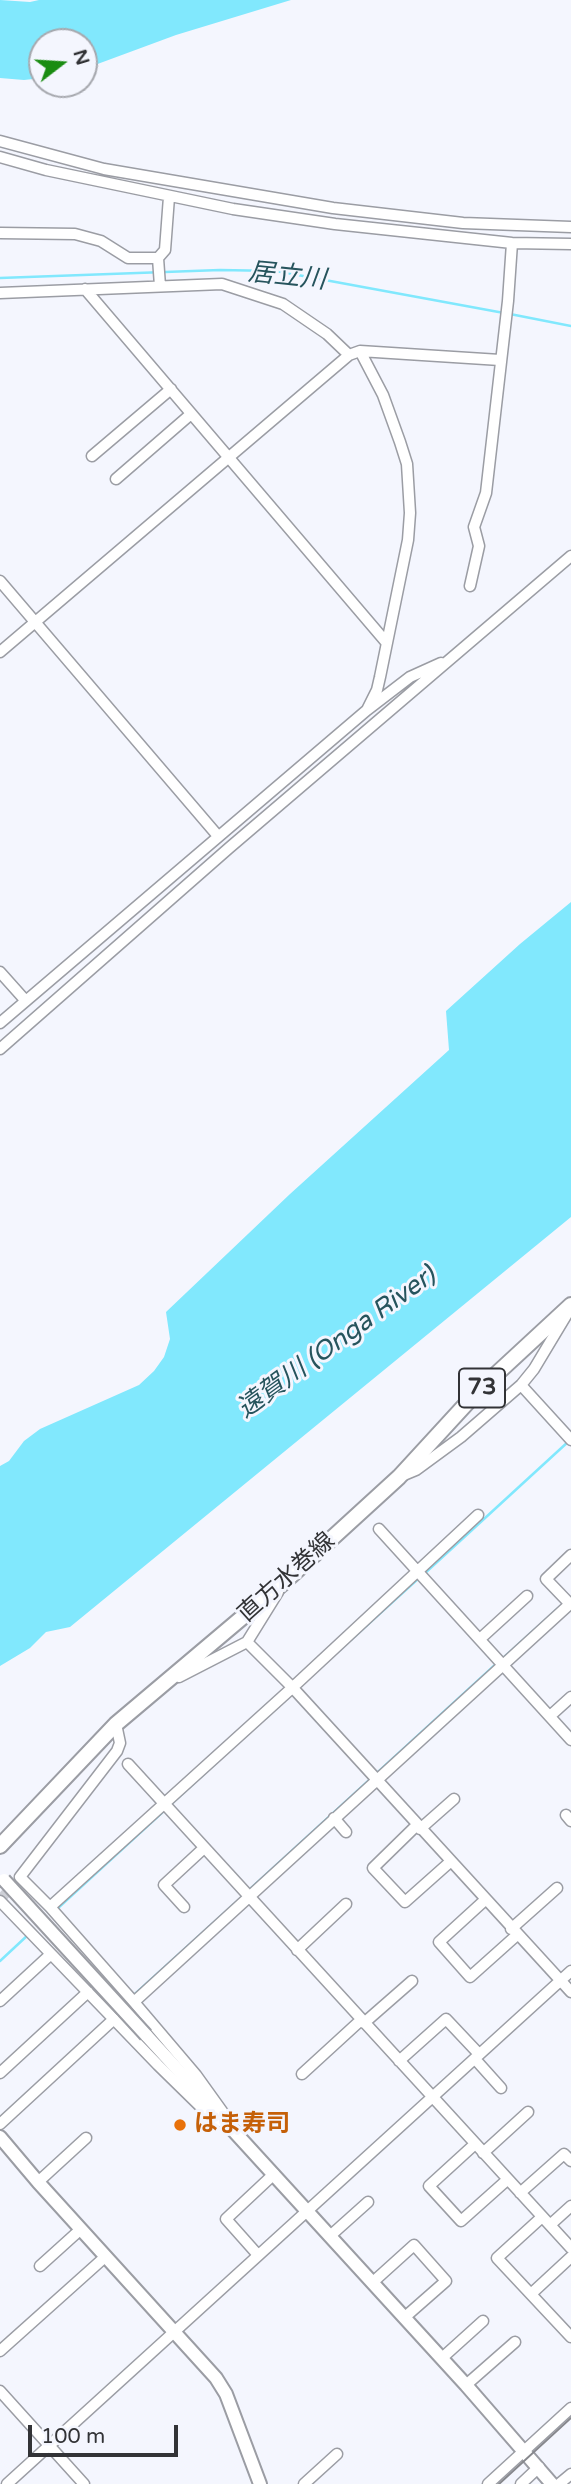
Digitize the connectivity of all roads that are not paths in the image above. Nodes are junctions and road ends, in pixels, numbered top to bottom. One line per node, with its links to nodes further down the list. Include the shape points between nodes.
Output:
1 (0, 141): 4 (street, via 175,183 333,208)
2 (0, 157): 3 (street)
3 (169, 197): 7 (street, via 335,224); 9 (street, via 165,250)
4 (478, 224): 5 (street); 7 (street)
5 (571, 227)
6 (0, 233): 9 (street, via 75,234 100,241 128,258)
7 (512, 243): 8 (street); 15 (street)
8 (571, 244)
9 (158, 261): 10 (street)
10 (160, 285): 11 (street); 14 (street, via 222,284 283,304)
11 (85, 289): 12 (street); 16 (street)
12 (0, 293)
13 (360, 351): 14 (street); 15 (street); 25 (street, via 393,418 409,481 408,540)
14 (349, 355): 19 (street)
15 (500, 360): 23 (street, via 486,493 474,527 479,546)
16 (171, 389): 17 (street); 18 (street)
17 (191, 414): 19 (street); 20 (street)
18 (92, 456)
19 (228, 457): 24 (street); 25 (street)
20 (116, 479)
21 (571, 556): 27 (street)
22 (0, 581): 24 (street)
23 (470, 586)
24 (35, 622): 26 (street); 29 (street)
25 (386, 642): 28 (street, via 377,690)
26 (0, 652)
27 (450, 658): 28 (street, via 411,677); 33 (street)
28 (367, 710): 29 (street)
29 (218, 836): 31 (street)
30 (0, 972): 31 (street)
31 (25, 1000): 32 (street)
32 (0, 1023)
33 (0, 1049)
34 (571, 1306): 35 (street); 37 (main road, 直方水巻線 / 73, via 478,1391)
35 (521, 1385): 36 (street); 37 (street, via 450,1445)
36 (570, 1436)
37 (399, 1477): 42 (main road, 直方水巻線 / 73)
38 (478, 1515): 41 (street)
39 (379, 1529): 41 (street)
40 (571, 1555): 44 (street, via 546,1579)
41 (421, 1573): 45 (street); 49 (street)
42 (284, 1583): 46 (street); 48 (main road, 直方水巻線 / 73)
43 (527, 1596): 45 (street)
44 (568, 1602): 47 (street)
45 (481, 1638): 47 (street)
46 (247, 1642): 48 (street); 49 (street)
47 (501, 1661): 51 (street); 55 (street)
48 (165, 1684): 52 (main road, 直方水巻線 / 73)
49 (294, 1689): 55 (street); 57 (street)
50 (571, 1697): 51 (street)
51 (550, 1716): 53 (street)
52 (116, 1724): 61 (main road, 直方水巻線 / 73); 71 (street, via 117,1751 20,1877)
53 (571, 1740)
54 (128, 1764): 57 (street)
55 (374, 1778): 58 (street); 59 (street)
56 (454, 1799): 59 (street)
57 (166, 1806): 62 (street); 71 (street)
58 (334, 1818): 60 (street); 66 (street)
59 (419, 1827): 63 (street); 63 (street, via 373,1868 405,1902)
60 (346, 1832)
61 (0, 1846)
62 (204, 1848): 66 (street); 70 (street, via 164,1885)
63 (450, 1862): 68 (street)
64 (2, 1878): 92 (street, bridge)
65 (557, 1887): 72 (street)
66 (246, 1895): 73 (street); 80 (street)
67 (0, 1900): 74 (street)
68 (485, 1900): 72 (street); 72 (street, via 439,1942 470,1977)
69 (346, 1904): 73 (street)
70 (184, 1907)
71 (52, 1910): 80 (street)
72 (514, 1932): 77 (street)
73 (297, 1950): 83 (street)
74 (51, 1954): 78 (street); 81 (street)
75 (571, 1971): 77 (street)
76 (412, 1980): 83 (street)
77 (560, 1981): 79 (street); 84 (street)
78 (89, 1992): 82 (street); 86 (street)
79 (571, 1992)
80 (131, 1999): 92 (street, via 196,2075)
81 (0, 2001)
82 (111, 2016): 91 (street); 92 (street, via 205,2111)
83 (363, 2022): 85 (street); 87 (street)
84 (477, 2056): 85 (street, via 446,2019); 88 (street); 89 (street)
85 (399, 2061): 89 (street)
86 (0, 2073)
87 (302, 2074)
88 (501, 2088)
89 (432, 2097): 95 (street); 104 (street)
90 (528, 2112): 96 (street)
91 (0, 2124)
92 (233, 2130): 98 (street)
93 (0, 2137): 100 (street)
94 (86, 2138): 100 (street)
95 (475, 2144): 96 (street); 99 (street, via 429,2186 461,2221)
96 (483, 2153): 99 (street)
97 (571, 2161): 101 (street, via 564,2154)
98 (274, 2174): 104 (street); 109 (street, via 226,2219)
99 (508, 2180): 101 (street)
100 (38, 2182): 106 (street)
101 (520, 2193): 105 (street)
102 (368, 2202): 107 (street)
103 (571, 2206): 105 (street)
104 (307, 2210): 107 (street); 109 (street)
105 (546, 2221): 108 (street); 114 (street, via 497,2258)
106 (80, 2229): 110 (street); 112 (street)
107 (330, 2236): 113 (street)
108 (571, 2248)
109 (258, 2255): 117 (street)
110 (105, 2257): 117 (street); 120 (street)
111 (571, 2257): 114 (street)
112 (40, 2266)
113 (373, 2282): 115 (street); 115 (street, via 414,2245 446,2281)
114 (531, 2294): 118 (street)
115 (405, 2317): 121 (street)
116 (483, 2321): 121 (street)
117 (174, 2332): 125 (street); 132 (street, via 226,2394)
118 (569, 2332)
119 (515, 2342): 122 (street)
120 (0, 2351)
121 (442, 2358): 122 (street)
122 (466, 2385): 126 (street)
123 (0, 2391): 125 (street)
124 (571, 2408): 126 (street)
125 (49, 2445): 130 (street); 131 (street)
126 (525, 2451): 128 (street); 134 (street)
127 (337, 2454): 133 (street)
128 (539, 2467): 135 (street); 136 (street)
129 (571, 2474): 137 (street)
130 (7, 2484)
131 (85, 2484)
132 (260, 2484)
133 (304, 2484)
134 (488, 2484)
135 (521, 2484)
136 (552, 2484)
137 (559, 2484)

